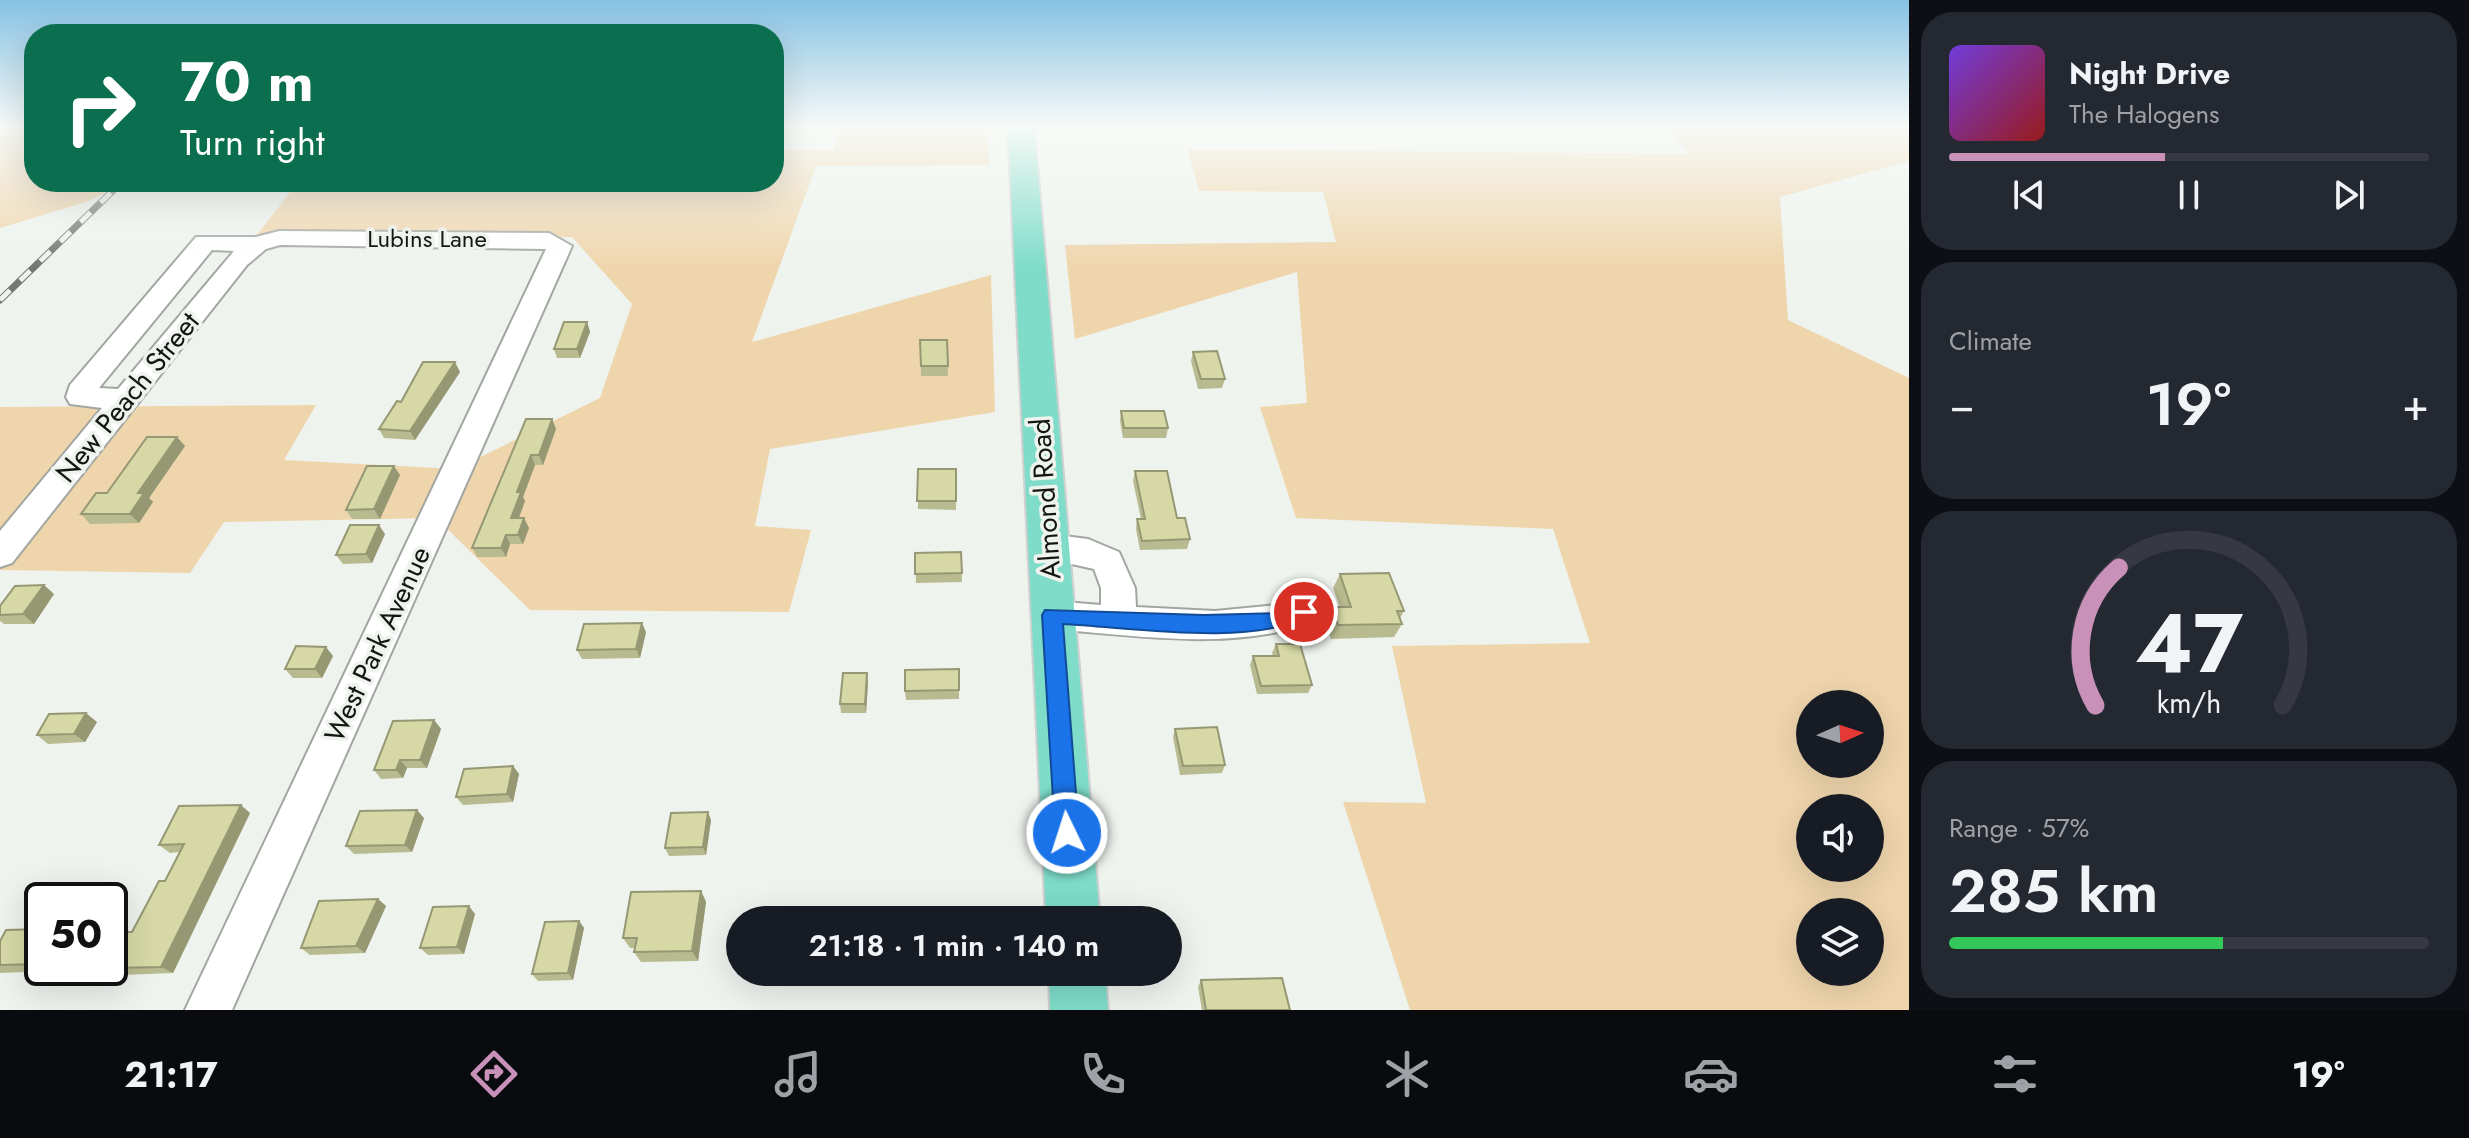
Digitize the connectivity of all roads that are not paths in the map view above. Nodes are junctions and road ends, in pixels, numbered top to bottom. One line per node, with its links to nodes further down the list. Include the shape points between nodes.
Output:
1 (1024, 173): 5 (main road, Almond Road)
2 (257, 244): 3 (street, Lubins Lane, via 279,238 549,240 560,246); 4 (street, New Peach Street, via 238,260); 4 (street, via 205,242 80,392 80,397)
3 (546, 278): 12 (street, West Park Avenue)
4 (125, 399): 6 (street, New Peach Street)
5 (1048, 547): 8 (main road, Almond Road); 9 (street, via 1088,552 1107,561 1118,588)
6 (0, 554)
7 (1304, 612): 9 (street, via 1280,622)
8 (1052, 615): 9 (street); 10 (main road, Almond Road)
9 (1119, 619)
10 (1072, 906)
11 (1078, 986): 13 (main road)
12 (208, 1010)
13 (1079, 1010)

